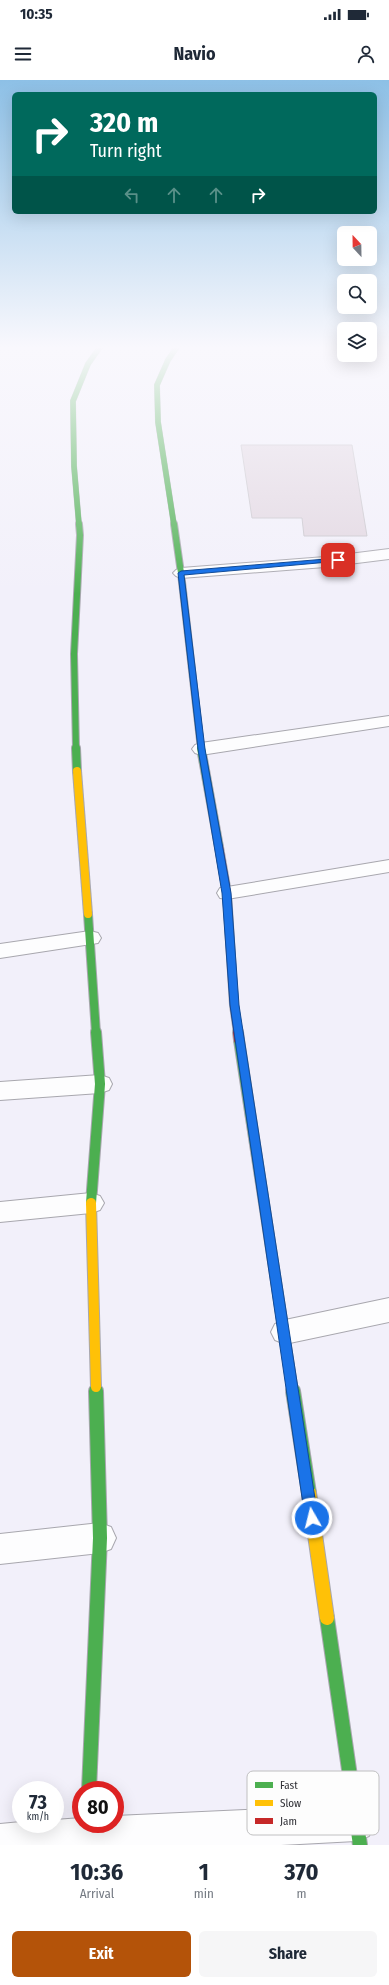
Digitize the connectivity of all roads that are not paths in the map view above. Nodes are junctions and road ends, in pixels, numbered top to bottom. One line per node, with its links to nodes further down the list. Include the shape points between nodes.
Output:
1 (73, 429): 9 (main road, via 80,535 74,654 76,778)
2 (159, 429): 4 (main road)
3 (389, 554): 4 (street, via 325,562)
4 (181, 573): 6 (main road)
5 (389, 721): 6 (street)
6 (201, 749): 8 (main road)
7 (389, 866): 8 (street)
8 (227, 893): 16 (main road, via 234,1005)
9 (90, 938): 10 (street); 11 (main road)
10 (0, 951)
11 (100, 1084): 12 (street); 13 (main road)
12 (0, 1091)
13 (91, 1203): 14 (street); 17 (main road)
14 (0, 1212)
15 (389, 1310): 16 (street)
16 (285, 1332): 19 (main road)
17 (100, 1538): 18 (street); 20 (main road)
18 (0, 1549)
19 (349, 1771)
20 (89, 1781)
21 (247, 1834): 22 (street)
22 (88, 1835): 23 (street)
23 (0, 1842)

